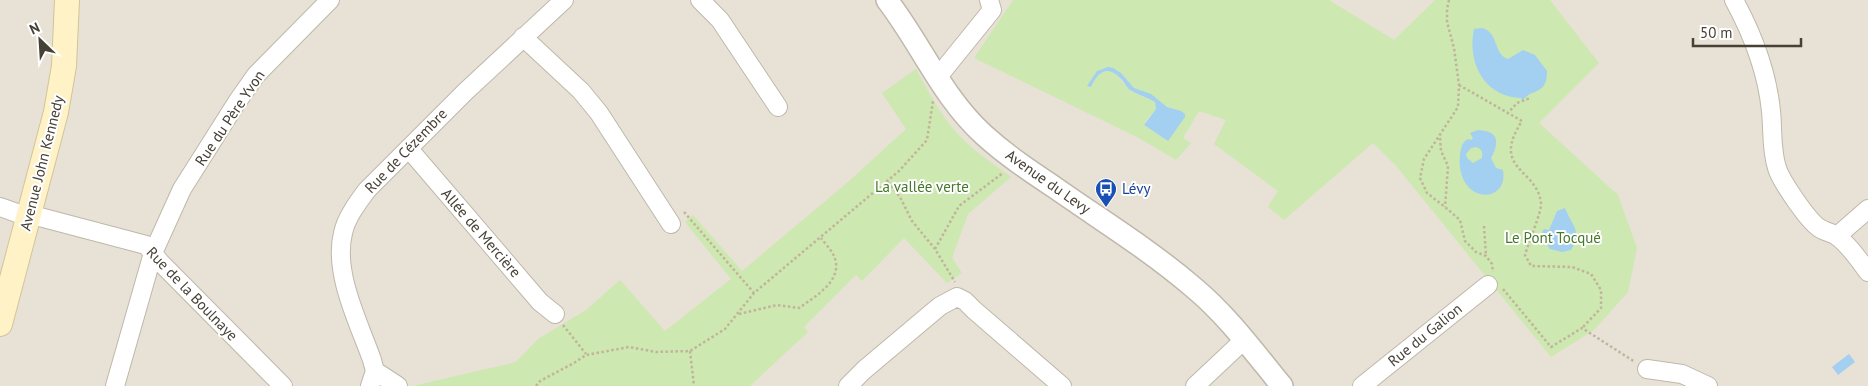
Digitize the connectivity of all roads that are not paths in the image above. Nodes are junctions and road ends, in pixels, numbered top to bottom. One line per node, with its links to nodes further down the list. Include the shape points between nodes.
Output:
1 (66, 0): 14 (main road, Avenue John Kennedy, via 64,66 56,112)
2 (330, 0): 17 (street, Rue du Père Yvon, via 256,75 237,102 182,189)
3 (564, 0): 8 (street, Rue de Cézembre)
4 (700, 0): 10 (street, via 720,20)
5 (887, 0): 9 (street, Avenue du Levy)
6 (989, 0): 9 (street, via 992,10)
7 (1734, 0): 16 (street, via 1762,62 1777,168 1812,222)
8 (522, 37): 11 (street, Rue de Cézembre); 15 (street, via 582,92)
9 (937, 78): 22 (street, Avenue du Levy, via 964,115 985,136 1195,288)
10 (778, 107)
11 (409, 149): 20 (street, Allée de Mercière, via 540,302); 24 (street, Rue de Cézembre, via 367,190 343,232 341,268 372,360)
12 (0, 207): 14 (street, Rue de la Boulnaye)
13 (1868, 209): 16 (street)
14 (28, 217): 17 (street, Rue de la Boulnaye, via 36,216 146,245); 21 (main road, Avenue John Kennedy)
15 (678, 218)
16 (1838, 236): 18 (street)
17 (153, 253): 26 (street, Rue du Père Yvon); 27 (street, Rue de la Boulnaye)
18 (1868, 272)
19 (1493, 281): 32 (street, Rue du Galion)
20 (555, 314)
21 (0, 324)
22 (1244, 340): 30 (street); 31 (street, Avenue du Levy)
23 (1647, 369): 33 (street, via 1682,374)
24 (372, 379): 28 (street, Rue de Cézembre)
25 (855, 384): 29 (street, via 940,306 957,297 965,300)
26 (115, 386)
27 (283, 386)
28 (398, 386)
29 (1062, 386)
30 (1195, 386)
31 (1282, 386)
32 (1362, 386)
33 (1708, 386)

